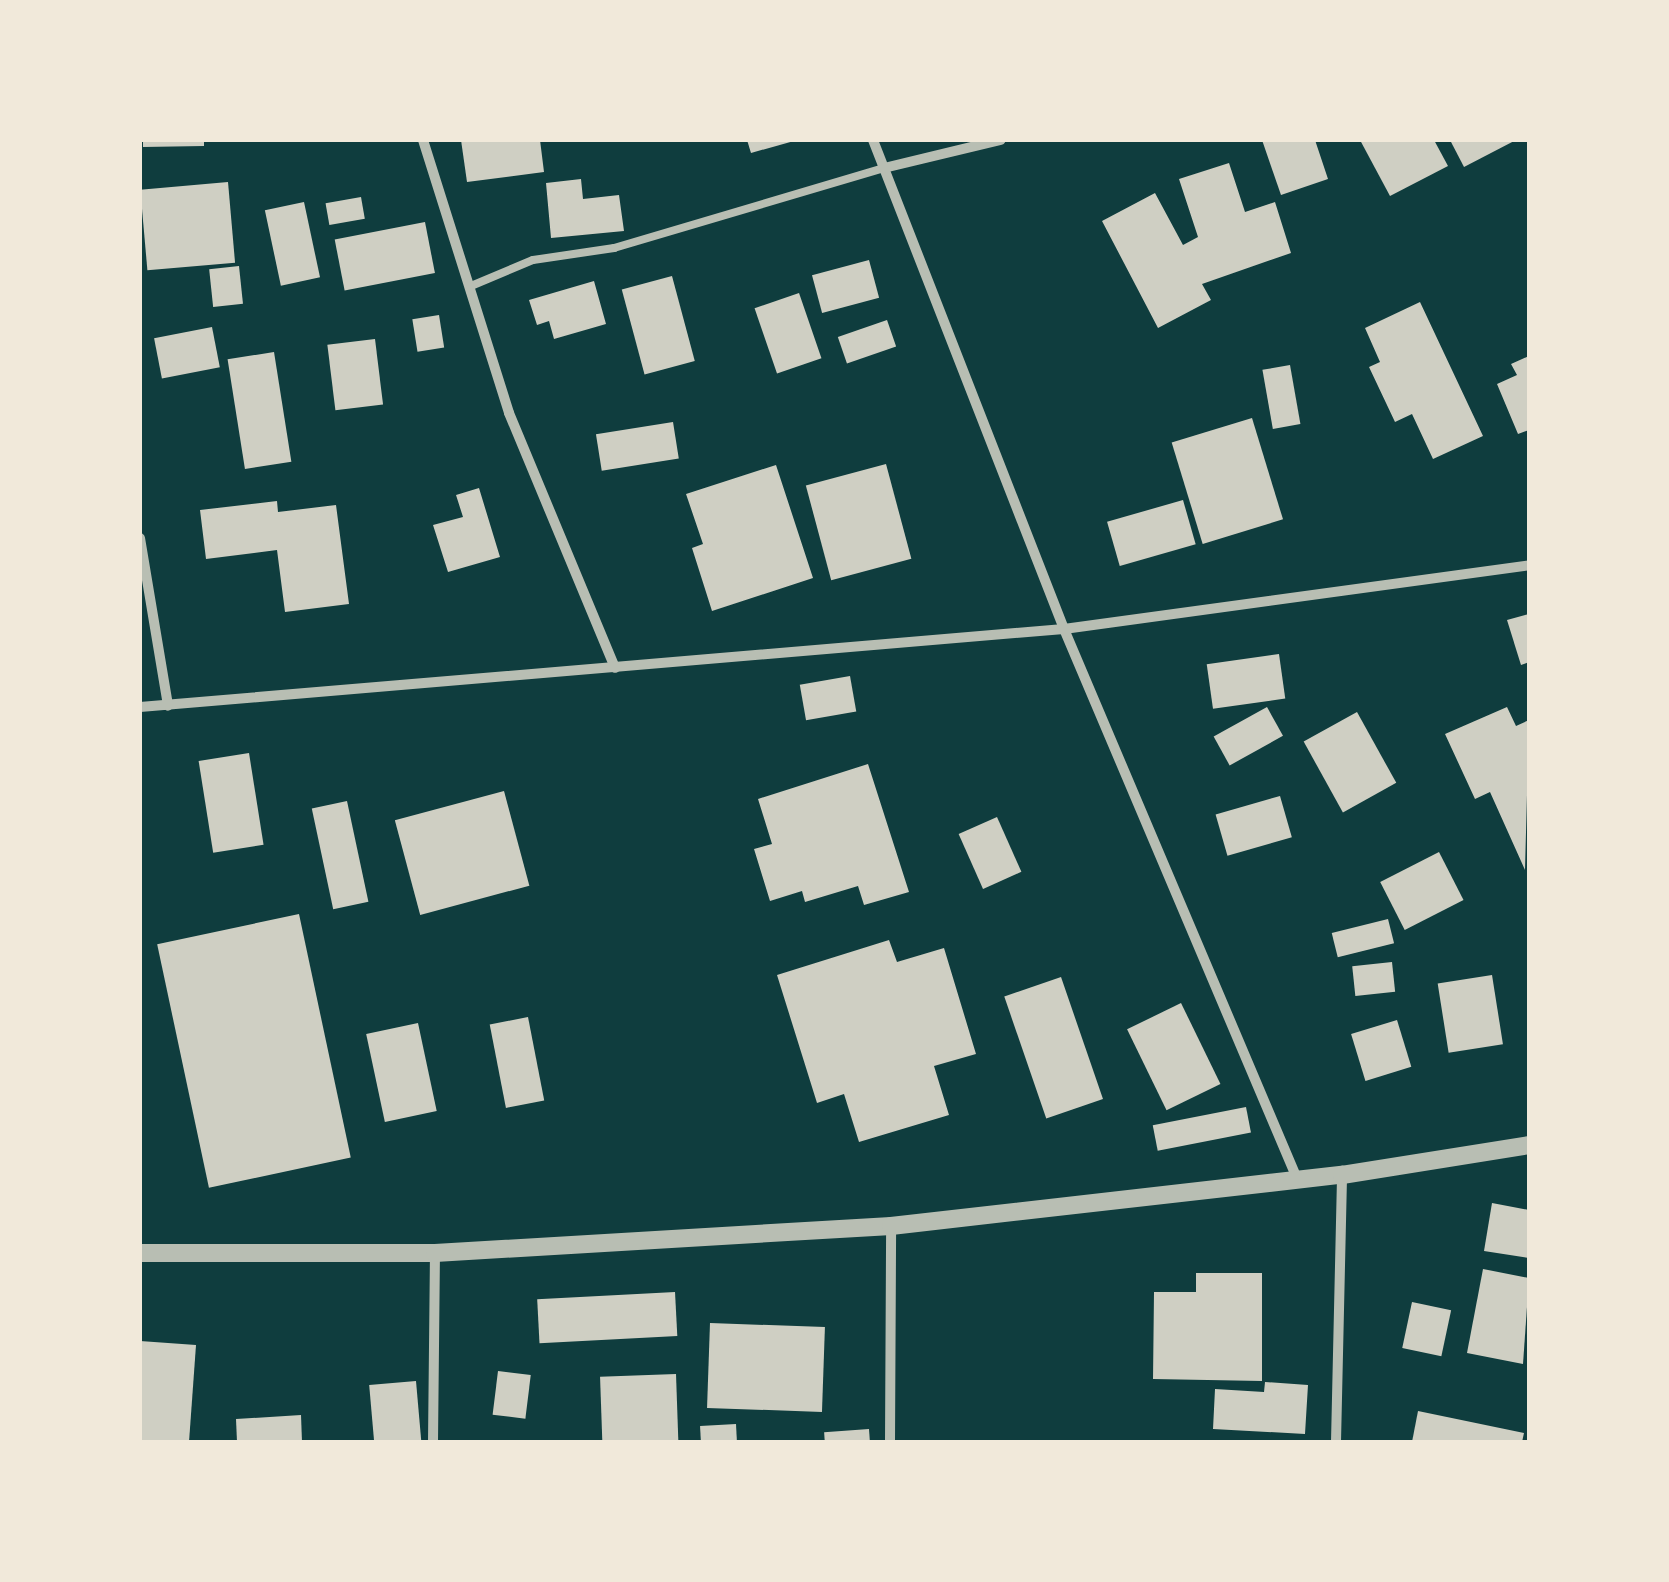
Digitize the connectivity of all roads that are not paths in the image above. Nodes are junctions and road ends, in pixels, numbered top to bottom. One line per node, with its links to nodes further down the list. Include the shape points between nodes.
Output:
1 (423, 140): 5 (street)
2 (873, 140): 4 (street)
3 (1002, 140): 4 (street)
4 (884, 168): 5 (lane, via 614,248 533,260); 8 (street)
5 (471, 286): 9 (street, via 509,413)
6 (140, 538): 10 (street)
7 (1529, 565): 8 (street)
8 (1064, 629): 9 (street); 13 (street)
9 (615, 668): 10 (street)
10 (168, 706): 11 (street)
11 (140, 708)
12 (1529, 1145): 14 (street)
13 (1296, 1176): 14 (street); 15 (street)
14 (1342, 1176): 20 (street)
15 (892, 1226): 17 (street); 19 (street)
16 (140, 1252): 17 (street)
17 (435, 1253): 18 (street)
18 (432, 1442)
19 (890, 1442)
20 (1336, 1442)

